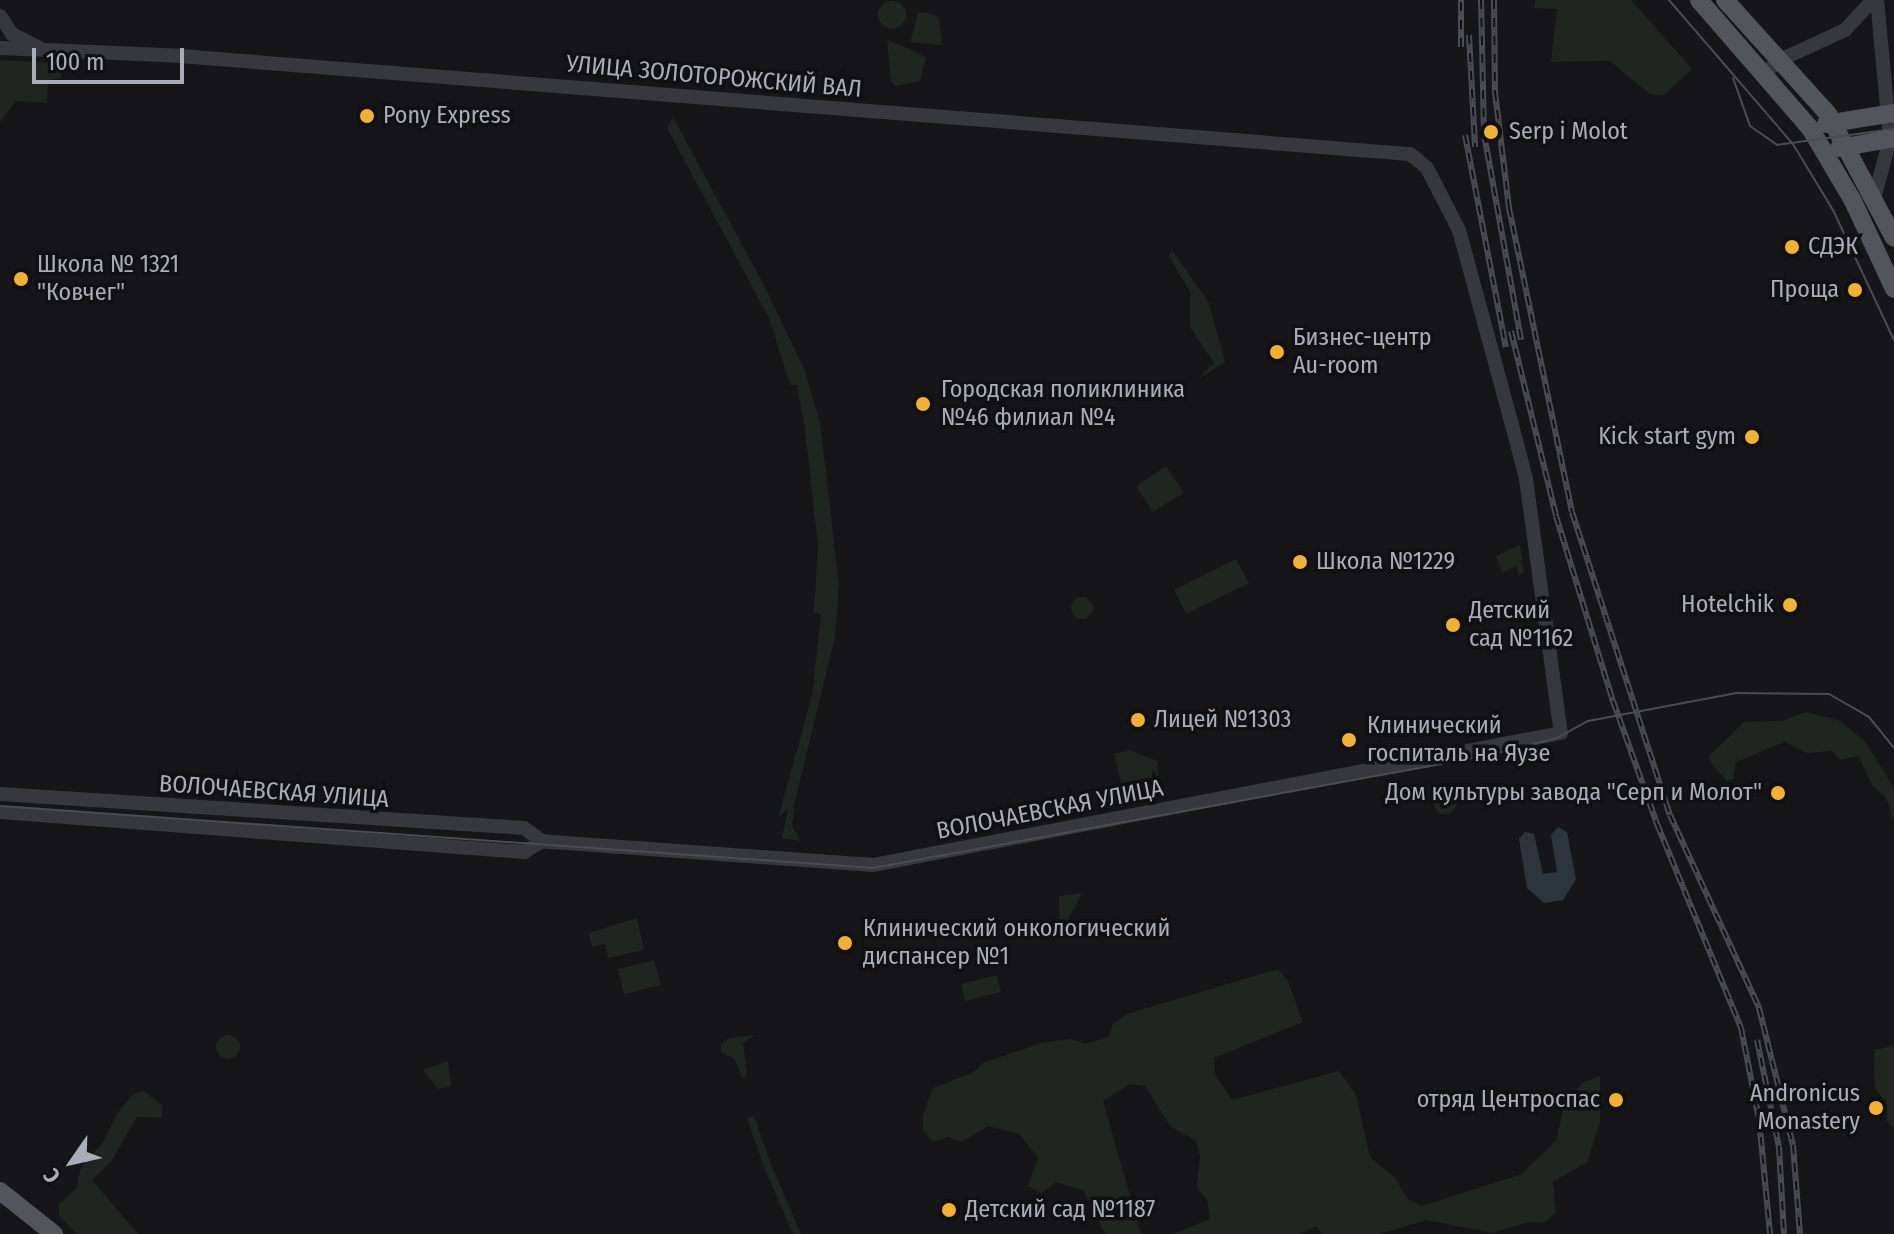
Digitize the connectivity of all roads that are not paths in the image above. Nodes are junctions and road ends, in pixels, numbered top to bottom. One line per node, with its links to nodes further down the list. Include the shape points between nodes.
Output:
1 (1699, 0): 10 (main road)
2 (1725, 0): 9 (main road)
3 (1875, 0): 4 (street); 6 (street)
4 (1862, 14): 6 (street); 9 (street, via 1836,35)
5 (0, 16): 8 (street, via 12,34)
6 (1878, 37): 11 (street)
7 (0, 48): 8 (street, УЛИЦА ЗОЛОТОРОЖСКИЙ ВАЛ)
8 (44, 50): 20 (street, УЛИЦА ЗОЛОТОРОЖСКИЙ ВАЛ, via 1410,154 1422,162 1459,230 1526,479)
9 (1780, 60): 10 (street); 12 (main road)
10 (1765, 73): 13 (main road)
11 (1890, 114): 12 (main road); 14 (street)
12 (1833, 122): 13 (main road); 15 (main road)
13 (1810, 128): 16 (main road)
14 (1892, 138): 15 (main road); 17 (street)
15 (1848, 145): 16 (main road); 17 (main road)
16 (1825, 151): 19 (main road)
17 (1875, 195): 18 (main road)
18 (1894, 238)
19 (1894, 289)
20 (1561, 733): 23 (street, ВОЛОЧАЕВСКАЯ УЛИЦА, via 888,863)
21 (0, 794): 23 (street, ВОЛОЧАЕВСКАЯ УЛИЦА, via 524,828)
22 (0, 812): 23 (street, ВОЛОЧАЕВСКАЯ УЛИЦА, via 524,852)
23 (542, 841)
24 (0, 1191): 25 (main road)
25 (54, 1234)

